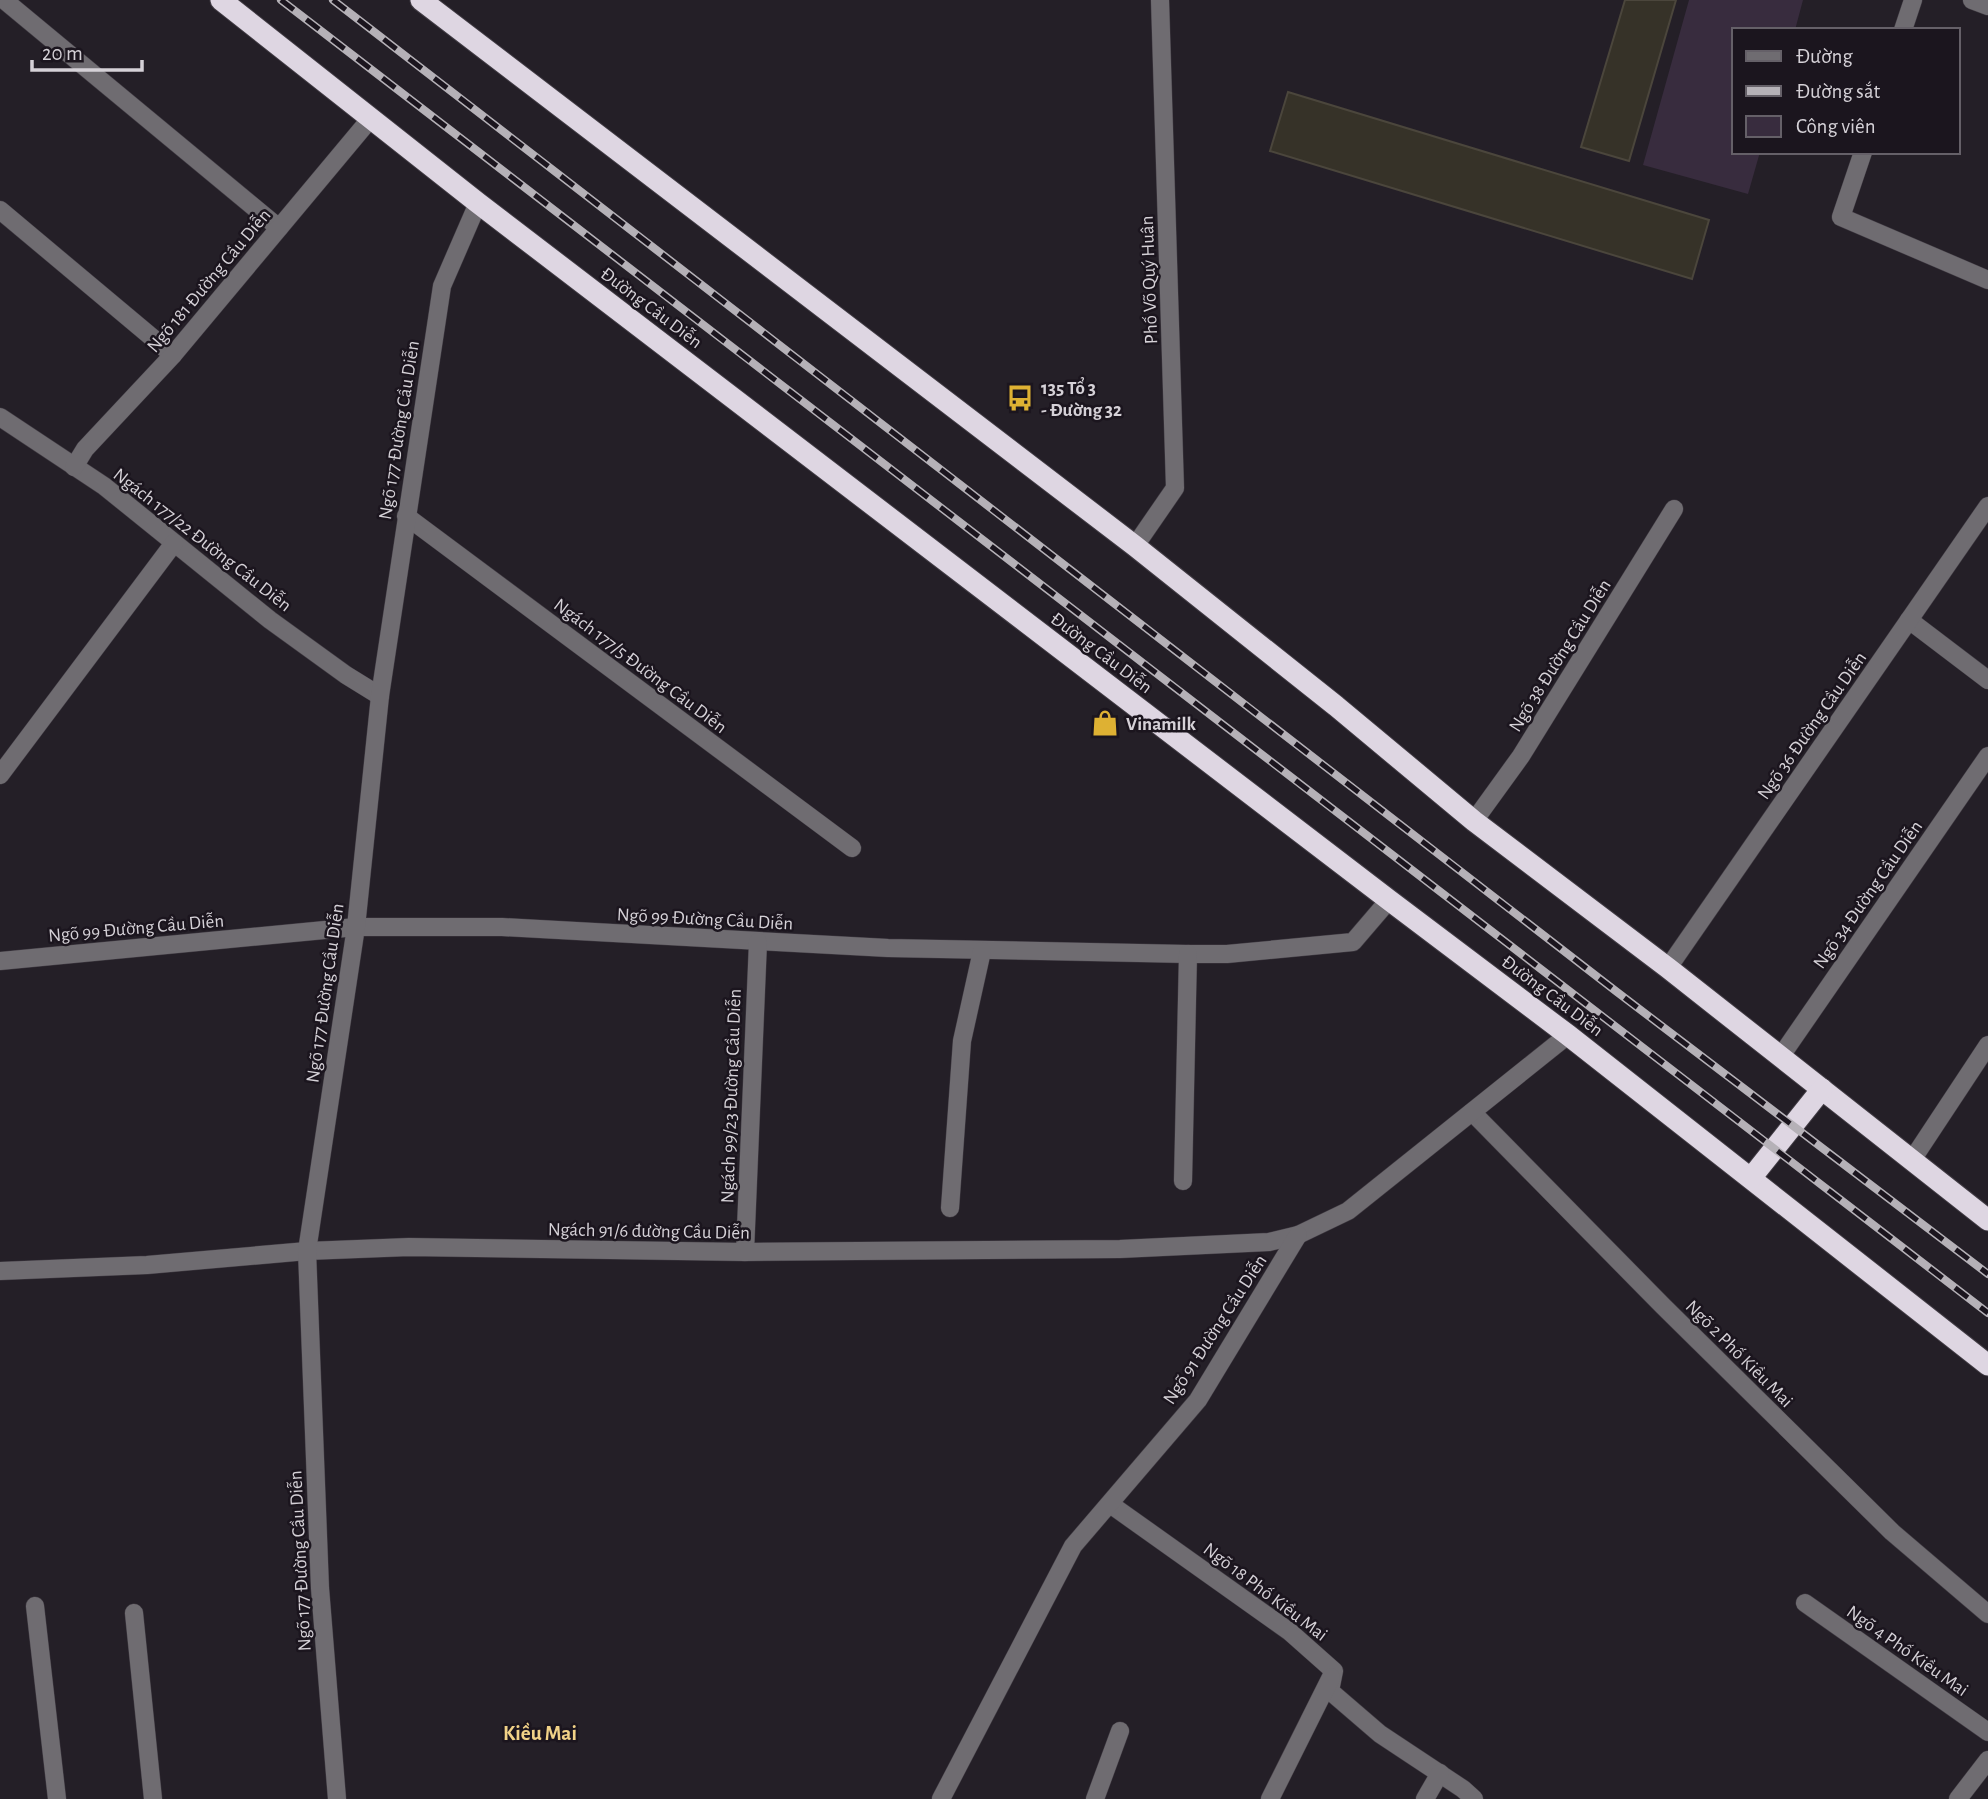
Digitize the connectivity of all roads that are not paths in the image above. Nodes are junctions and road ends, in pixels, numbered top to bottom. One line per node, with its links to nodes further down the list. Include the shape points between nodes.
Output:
1 (221, 0): 9 (highway, Đường Cầu Diễn)
2 (421, 0): 22 (highway)
3 (1160, 0): 22 (street, Phố Võ Quý Huân, via 1175,488)
4 (1913, 0): 8 (street)
5 (1972, 0): 7 (street)
6 (2, 1): 13 (street)
7 (1988, 6)
8 (1904, 28)
9 (371, 118): 11 (highway, Đường Cầu Diễn); 13 (street, Ngõ 181 Đường Cầu Diễn)
10 (1862, 154): 14 (street, via 1841,217)
11 (478, 203): 20 (street, Ngõ 177 Đường Cầu Diễn, via 442,286); 30 (highway, Đường Cầu Diễn)
12 (0, 210): 15 (street)
13 (279, 228): 15 (street, Ngõ 181 Đường Cầu Diễn)
14 (1988, 281)
15 (173, 355): 17 (street, Ngõ 181 Đường Cầu Diễn, via 85,449)
16 (0, 417): 17 (street, Ngách 177/22 Đường Cầu Diễn)
17 (74, 467): 21 (street, Ngách 177/22 Đường Cầu Diễn)
18 (1988, 506): 23 (street, Ngõ 36 Đường Cầu Diễn)
19 (1674, 509): 28 (street, Ngõ 38 Đường Cầu Diễn, via 1521,756)
20 (406, 516): 25 (street, Ngõ 177 Đường Cầu Diễn); 29 (street, Ngách 177/5 Đường Cầu Diễn)
21 (174, 543): 25 (street, Ngách 177/22 Đường Cầu Diễn, via 270,620); 27 (street)
22 (1135, 546): 28 (highway)
23 (1909, 620): 24 (street); 36 (street, Ngõ 36 Đường Cầu Diễn)
24 (1988, 680)
25 (380, 696): 31 (street, Ngõ 177 Đường Cầu Diễn)
26 (1988, 756): 39 (street, Ngõ 34 Đường Cầu Diễn)
27 (0, 775)
28 (1474, 821): 36 (highway)
29 (852, 848)
30 (1390, 901): 34 (street, Ngõ 99 Đường Cầu Diễn, via 1353,942); 37 (highway, Đường Cầu Diễn)
31 (356, 927): 32 (street, Ngõ 99 Đường Cầu Diễn, via 502,927); 35 (street, Ngõ 99 Đường Cầu Diễn); 48 (street, Ngõ 177 Đường Cầu Diễn)
32 (758, 942): 33 (street, Ngõ 99 Đường Cầu Diễn); 49 (street, Ngách 99/23 Đường Cầu Diễn)
33 (982, 950): 34 (street, Ngõ 99 Đường Cầu Diễn); 45 (street, via 962,1041)
34 (1188, 954): 44 (street)
35 (0, 961)
36 (1668, 968): 39 (highway)
37 (1569, 1035): 41 (street); 43 (highway, Đường Cầu Diễn)
38 (1988, 1045): 42 (street)
39 (1781, 1056): 40 (highway)
40 (1822, 1089): 42 (highway); 43 (highway)
41 (1472, 1112): 47 (street, via 1348,1211); 56 (street, Ngõ 2 Phố Kiều Mai, via 1892,1532)
42 (1912, 1160): 46 (highway)
43 (1751, 1178): 51 (highway, Đường Cầu Diễn)
44 (1183, 1181)
45 (950, 1208)
46 (1988, 1220)
47 (1298, 1235): 49 (street, Ngách 91/6 đường Cầu Diễn, via 1269,1242 1119,1249); 52 (street, Ngõ 91 Đường Cầu Diễn, via 1198,1400)
48 (307, 1251): 49 (street, Ngách 91/6 đường Cầu Diễn, via 409,1247); 50 (street, Ngách 91/6 đường Cầu Diễn, via 147,1265); 64 (street, Ngõ 177 Đường Cầu Diễn, via 320,1588)
49 (745, 1252)
50 (0, 1271)
51 (1988, 1365)
52 (1110, 1504): 57 (street, Ngõ 18 Phố Kiều Mai, via 1290,1632); 65 (street, Ngõ 91 Đường Cầu Diễn, via 1073,1546)
53 (1805, 1603): 59 (street, Ngõ 4 Phố Kiều Mai)
54 (35, 1606): 62 (street)
55 (134, 1614): 63 (street)
56 (1988, 1614)
57 (1334, 1671): 61 (street, via 1330,1691 1380,1734); 67 (street)
58 (1120, 1731): 66 (street)
59 (1988, 1732)
60 (1988, 1760): 70 (street)
61 (1440, 1773): 68 (street); 69 (street)
62 (57, 1799)
63 (153, 1799)
64 (337, 1799)
65 (941, 1799)
66 (1095, 1799)
67 (1270, 1799)
68 (1425, 1799)
69 (1474, 1799)
70 (1958, 1799)

